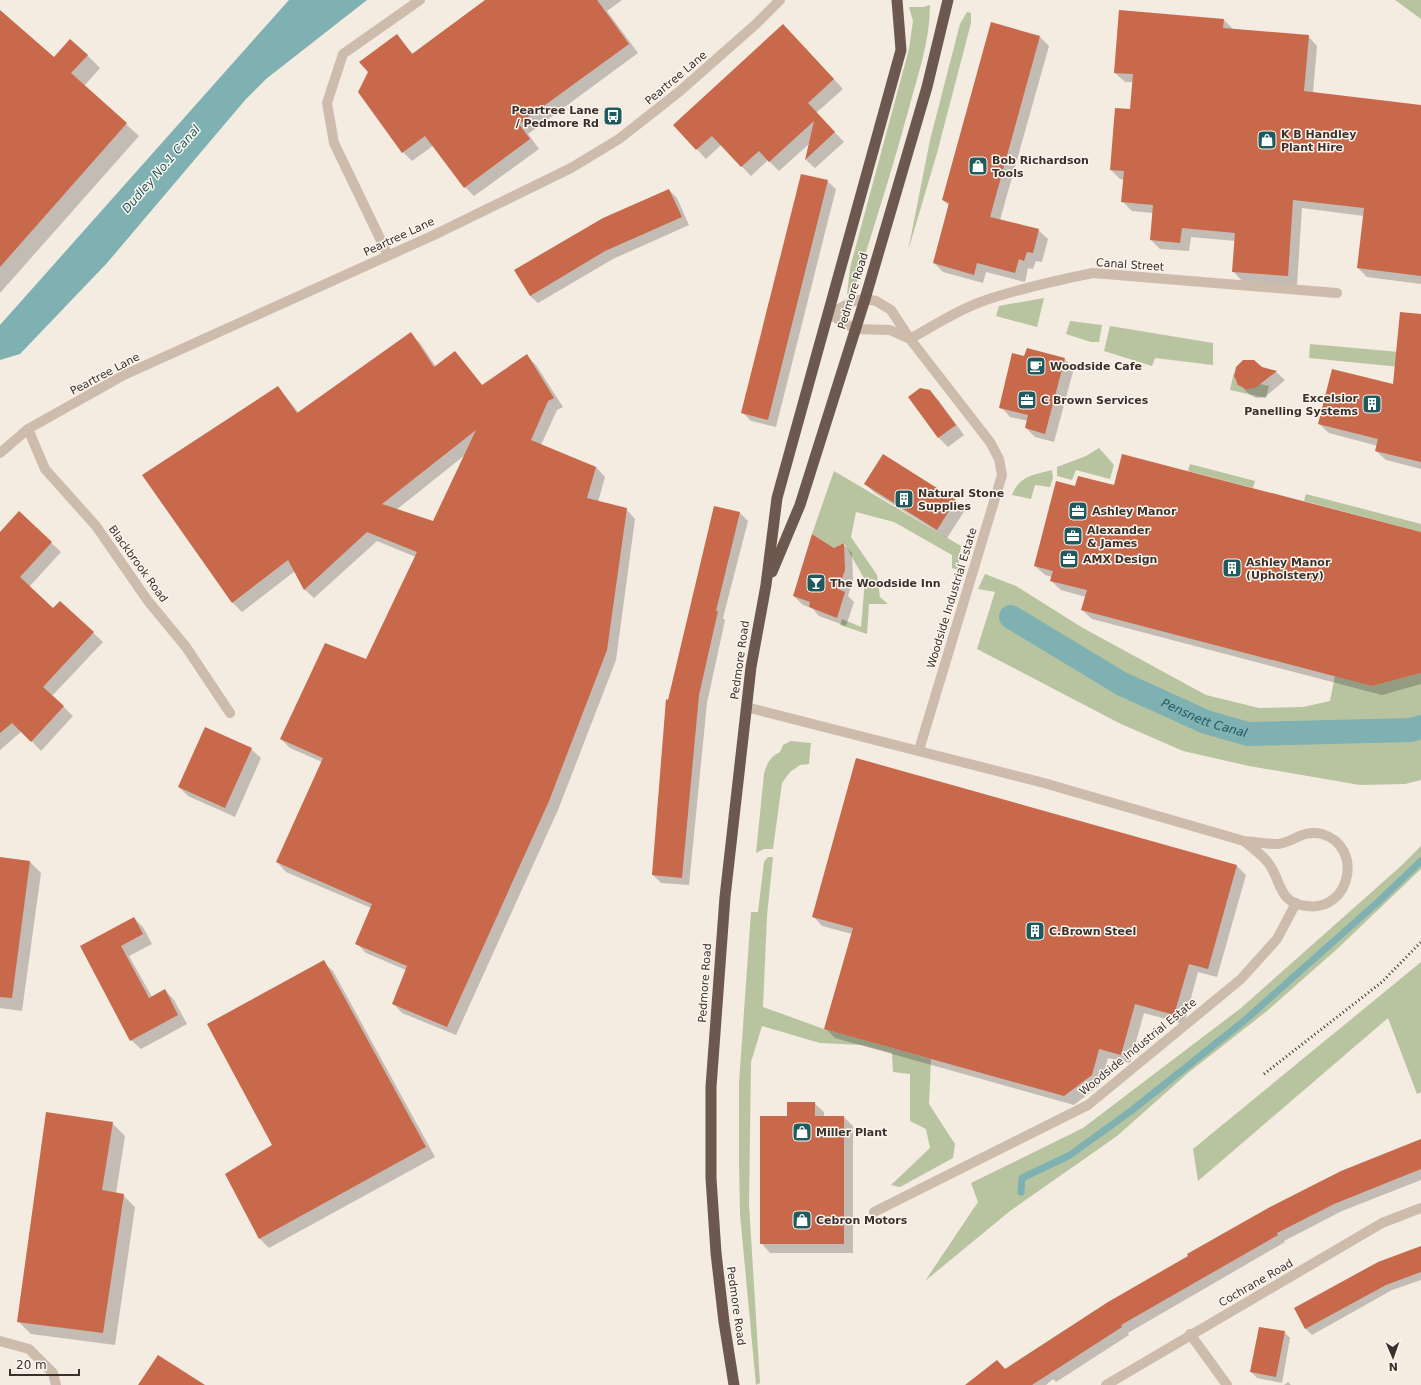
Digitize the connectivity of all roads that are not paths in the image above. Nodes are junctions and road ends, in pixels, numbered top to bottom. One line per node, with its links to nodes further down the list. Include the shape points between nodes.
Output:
1 (420, 0): 5 (street, via 343,54 327,103 334,144)
2 (780, 0): 5 (street, Peartree Lane, via 680,91 619,139 571,168)
3 (897, 0): 8 (highway, Pedmore Road, via 901,50)
4 (948, 0): 7 (highway, Pedmore Road, via 927,87)
5 (388, 255): 11 (street, Peartree Lane, via 124,375)
6 (1337, 293): 10 (street, Canal Street, via 1093,273 989,299)
7 (864, 299): 8 (street, via 854,301); 9 (highway, Pedmore Road); 10 (street, via 876,301 891,310)
8 (829, 314): 9 (street); 13 (highway, Pedmore Road, via 777,498)
9 (855, 329): 10 (street, via 890,330); 13 (highway, Pedmore Road, via 800,505)
10 (910, 338): 16 (street, Woodside Industrial Estate, via 990,442 999,459 1002,475)
11 (28, 429): 12 (street, Peartree Lane); 15 (street, Blackbrook Road, via 45,469 96,526 148,601 186,647)
12 (0, 453)
13 (766, 585): 14 (highway, Pedmore Road, via 758,620)
14 (746, 707): 16 (street); 24 (highway, Pedmore Road, via 725,897 711,1087 711,1178 716,1253)
15 (230, 713)
16 (919, 750): 17 (street)
17 (1244, 841): 18 (street, via 1268,863 1278,886); 18 (street, via 1277,844 1310,833 1322,834 1333,840 1343,851 1348,871 1346,883 1340,893 1320,906)
18 (1296, 903): 20 (street, Woodside Industrial Estate, via 1277,939 1242,979 1088,1105)
19 (1421, 1208): 21 (street, Cochrane Road, via 1382,1223)
20 (874, 1212)
21 (1190, 1334): 25 (street, Cochrane Road); 26 (street)
22 (0, 1341): 23 (street, via 30,1349 53,1373)
23 (56, 1385)
24 (734, 1385)
25 (1106, 1385)
26 (1227, 1385)

